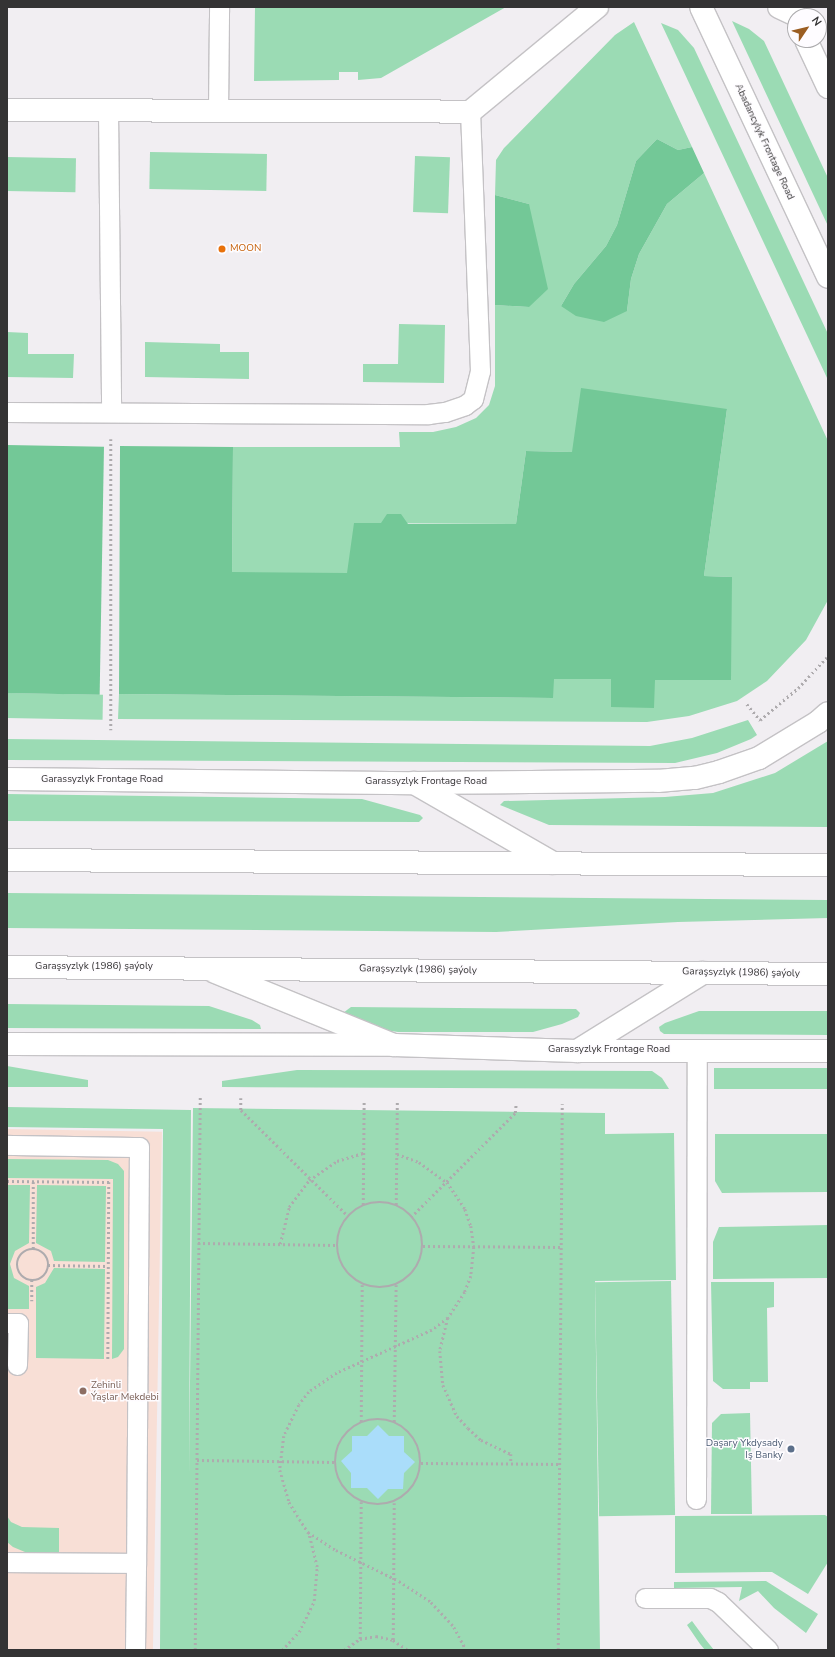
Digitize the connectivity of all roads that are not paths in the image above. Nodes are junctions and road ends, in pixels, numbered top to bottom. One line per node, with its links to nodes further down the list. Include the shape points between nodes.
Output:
1 (218, 7): 8 (lane)
2 (597, 7): 9 (street)
3 (700, 7): 10 (street, Abadancylyk Frontage Road)
4 (810, 48): 5 (street)
5 (828, 87)
6 (7, 110): 7 (street)
7 (108, 110): 8 (street); 12 (lane)
8 (218, 110): 9 (street)
9 (470, 112): 12 (lane, via 480,371 475,393 465,405 445,412 428,414)
10 (828, 277)
11 (7, 412): 12 (lane)
12 (110, 412)
13 (828, 712): 15 (street, Garassyzlyk Frontage Road, via 791,740 760,758 695,778)
14 (7, 779): 15 (street, Garassyzlyk Frontage Road)
15 (414, 783): 17 (street)
16 (7, 860): 17 (street)
17 (554, 863): 18 (street)
18 (828, 865)
19 (7, 967): 20 (street, Garaşsyzlyk (1986) şaýoly)
20 (204, 968): 21 (street, Garaşsyzlyk (1986) şaýoly); 24 (street)
21 (703, 973): 22 (street, Garaşsyzlyk (1986) şaýoly); 26 (street)
22 (828, 974)
23 (7, 1044): 24 (street, Garassyzlyk Frontage Road)
24 (394, 1044): 26 (street, Garassyzlyk Frontage Road)
25 (696, 1050): 26 (street, Garassyzlyk Frontage Road); 27 (street, Garassyzlyk Frontage Road); 31 (lane)
26 (577, 1051)
27 (828, 1051)
28 (7, 1145): 33 (lane, via 139,1147)
29 (7, 1323): 30 (lane, via 18,1324)
30 (17, 1365)
31 (696, 1499)
32 (7, 1562): 33 (lane)
33 (136, 1563): 35 (lane)
34 (645, 1598): 36 (lane, via 710,1598 718,1602)
35 (135, 1650)
36 (768, 1650)

